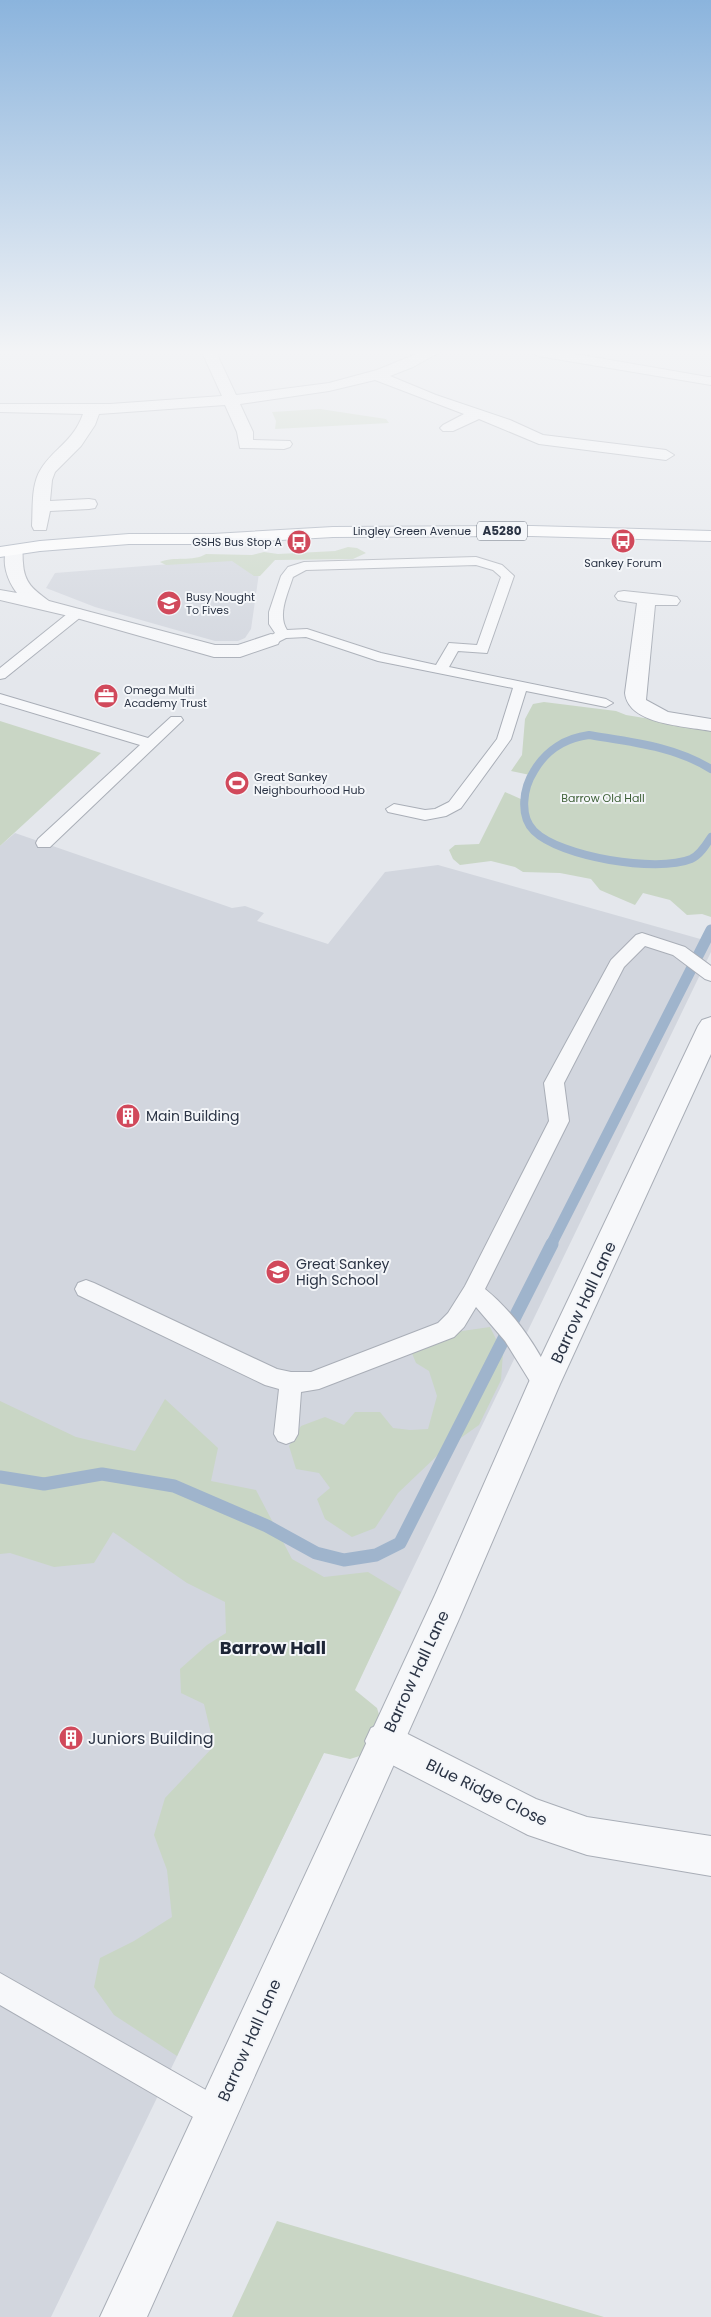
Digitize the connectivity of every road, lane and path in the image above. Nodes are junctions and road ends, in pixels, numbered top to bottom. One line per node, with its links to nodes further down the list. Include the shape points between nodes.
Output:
1 (58, 460): 5 (street, via 44,480)
2 (248, 460): 3 (street)
3 (248, 464)
4 (89, 504): 5 (street)
5 (43, 506): 6 (street)
6 (40, 526)
7 (671, 536): 8 (main road, Lingley Green Avenue / A5280); 9 (main road, Lingley Green Avenue / A5280); 10 (main road, Lingley Green Avenue / A5280, via 532,531 332,532 213,539 145,550)
8 (711, 536)
9 (711, 541)
10 (7, 558): 15 (street, via 20,588)
11 (0, 595): 15 (street)
12 (624, 596): 13 (street)
13 (647, 598): 14 (street); 24 (street, via 636,702 660,715)
14 (671, 601)
15 (44, 605): 16 (street)
16 (77, 613): 17 (street, via 214,651 240,651); 19 (lane)
17 (277, 637): 18 (lane, via 307,633 378,657); 18 (lane, via 276,612 288,576 304,566 476,561 492,564 508,576 482,650 454,646)
18 (442, 669): 20 (lane)
19 (0, 675)
20 (521, 685): 22 (lane); 26 (lane, via 504,739 455,805 432,815)
21 (0, 698): 25 (lane)
22 (606, 702)
23 (176, 720): 25 (lane)
24 (711, 724)
25 (151, 744): 27 (lane)
26 (394, 810)
27 (44, 843)
28 (705, 971): 31 (lane, via 679,951 642,939 617,964 554,1083 559,1120)
29 (711, 1026): 33 (street, Barrow Hall Lane)
30 (86, 1289): 32 (lane, via 273,1378)
31 (473, 1292): 32 (lane, via 446,1330 311,1382); 33 (lane, via 499,1315)
32 (290, 1382): 34 (lane)
33 (544, 1384): 35 (street, Barrow Hall Lane)
34 (286, 1434)
35 (384, 1742): 36 (street, Blue Ridge Close, via 528,1816 578,1833); 38 (street, Barrow Hall Lane)
36 (711, 1856)
37 (0, 1988): 38 (lane)
38 (216, 2113): 39 (street, Barrow Hall Lane)
39 (123, 2317)

